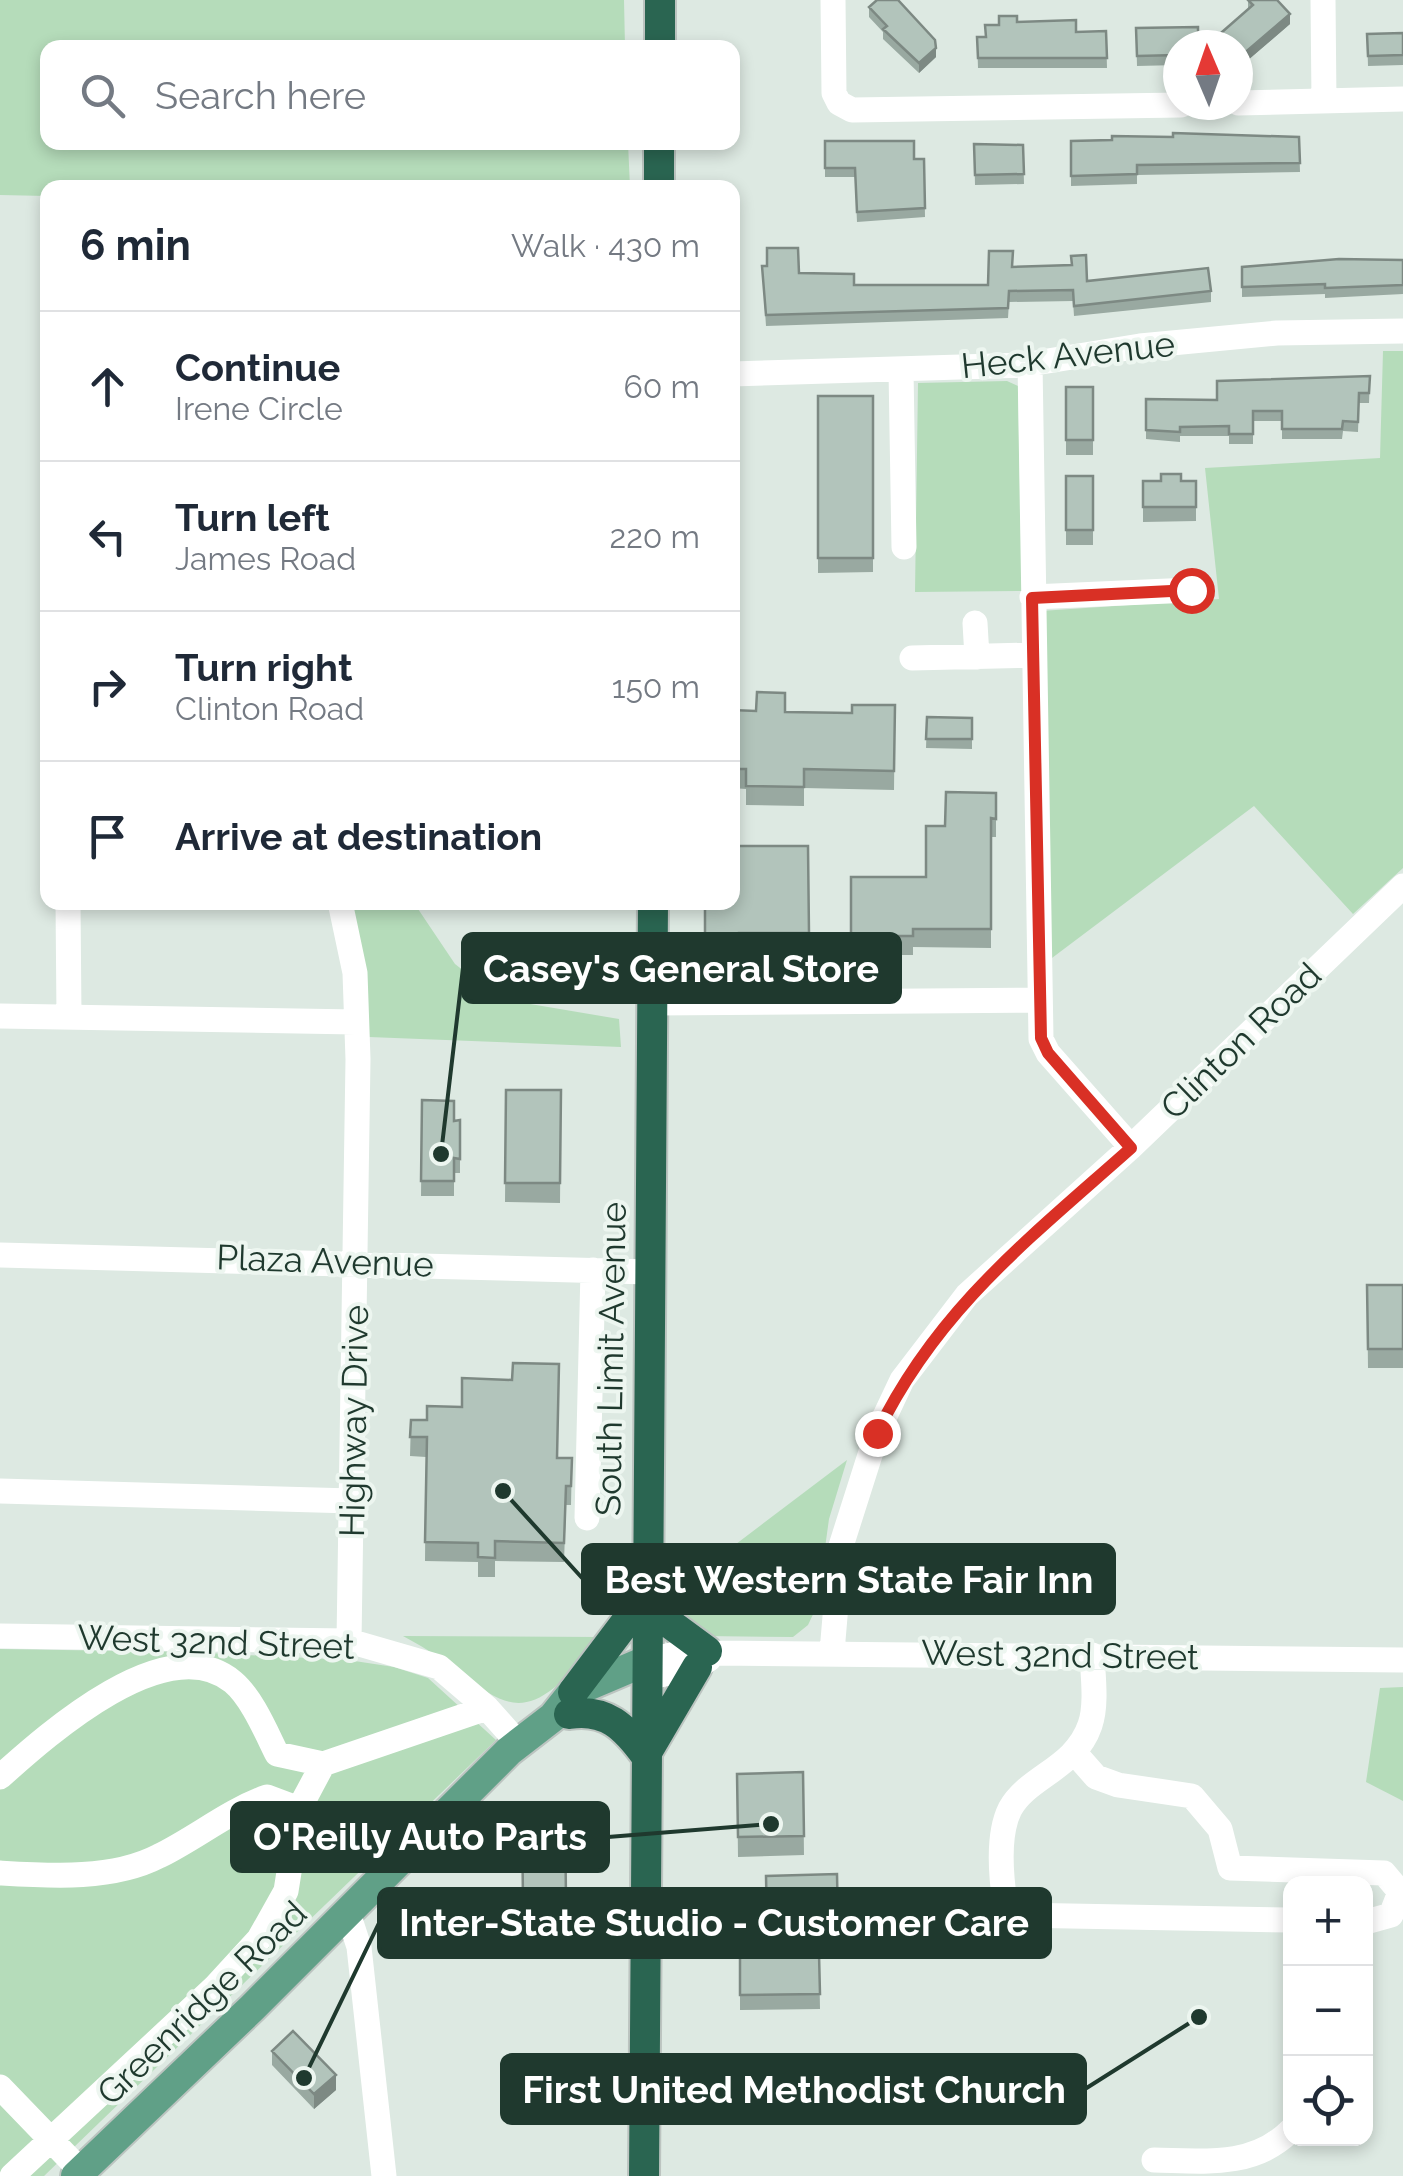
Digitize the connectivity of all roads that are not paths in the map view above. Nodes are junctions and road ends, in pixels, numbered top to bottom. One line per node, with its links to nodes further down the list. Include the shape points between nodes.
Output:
1 (660, 0): 4 (highway)
2 (832, 0): 8 (street, via 834,93 845,108)
3 (1323, 0): 6 (street)
4 (660, 40)
5 (1403, 99): 6 (street)
6 (1324, 101): 7 (street)
7 (1253, 103)
8 (1163, 105)
9 (659, 150): 10 (highway)
10 (659, 180)
11 (1403, 331): 12 (street, Heck Avenue, via 1276,333)
12 (1030, 364): 13 (street, Heck Avenue); 17 (street)
13 (902, 370): 14 (street, Heck Avenue); 15 (street)
14 (740, 374)
15 (904, 547)
16 (1191, 590): 17 (street)
17 (1032, 598): 19 (street)
18 (975, 623): 20 (street)
19 (1033, 656): 20 (street); 26 (street)
20 (977, 657): 21 (street)
21 (912, 658)
22 (1401, 892): 31 (street, Clinton Road)
23 (68, 910): 29 (street)
24 (342, 910): 30 (street, Highway Drive, via 355,973)
25 (653, 910): 27 (highway, South Limit Avenue)
26 (1038, 1000): 27 (street); 31 (street, via 1048,1053)
27 (652, 1003): 35 (highway, South Limit Avenue)
28 (0, 1016): 29 (street)
29 (69, 1017): 30 (street)
30 (356, 1022): 33 (street, Highway Drive)
31 (1131, 1148): 42 (street, Clinton Road, via 967,1295 902,1380 877,1433 841,1546)
32 (0, 1255): 33 (street, Plaza Avenue)
33 (357, 1262): 34 (street, Plaza Avenue); 37 (street, Highway Drive)
34 (593, 1270): 35 (street, Plaza Avenue); 38 (street)
35 (650, 1272): 39 (highway, South Limit Avenue)
36 (0, 1491): 37 (street)
37 (352, 1501): 41 (street, Highway Drive)
38 (587, 1518)
39 (647, 1594): 44 (highway); 46 (highway, South Limit Avenue); 48 (highway)
40 (0, 1636): 41 (street, West 32nd Street)
41 (350, 1641): 47 (street, West 32nd Street, via 438,1667)
42 (832, 1652): 43 (street, West 32nd Street); 44 (street, West 32nd Street)
43 (1092, 1654): 45 (street, West 32nd Street); 50 (street, via 1092,1721)
44 (707, 1657): 46 (street, West 32nd Street); 52 (highway, via 668,1709)
45 (1403, 1660)
46 (646, 1670): 48 (main road, Greenridge Road); 52 (highway, South Limit Avenue)
47 (487, 1708): 49 (street, West 32nd Street); 53 (street)
48 (565, 1708): 49 (main road, Greenridge Road); 52 (highway, via 609,1717)
49 (519, 1744): 58 (main road, Greenridge Road)
50 (1074, 1752): 59 (street, via 1010,1809 1003,1888 1016,1915); 60 (street, via 1096,1777 1192,1796 1220,1829 1230,1868 1384,1872 1400,1892 1399,1901 1392,1914)
51 (277, 1754): 53 (street); 54 (street, via 232,1682 173,1667 141,1676 76,1715); 55 (street)
52 (646, 1756): 68 (highway, South Limit Avenue)
53 (323, 1764): 56 (street)
54 (0, 1777)
55 (267, 1797): 56 (street); 57 (street, via 126,1868)
56 (299, 1809): 63 (street, via 286,1891 258,1939 215,1988)
57 (0, 1873)
58 (348, 1914): 65 (main road, Greenridge Road); 67 (street, via 360,1948)
59 (1283, 1920)
60 (1373, 1920)
61 (0, 2087): 63 (street)
62 (1283, 2139): 64 (street, via 1236,2161)
63 (51, 2140): 65 (street); 66 (street)
64 (1154, 2160)
65 (78, 2174)
66 (12, 2176)
67 (384, 2176)
68 (644, 2176)

